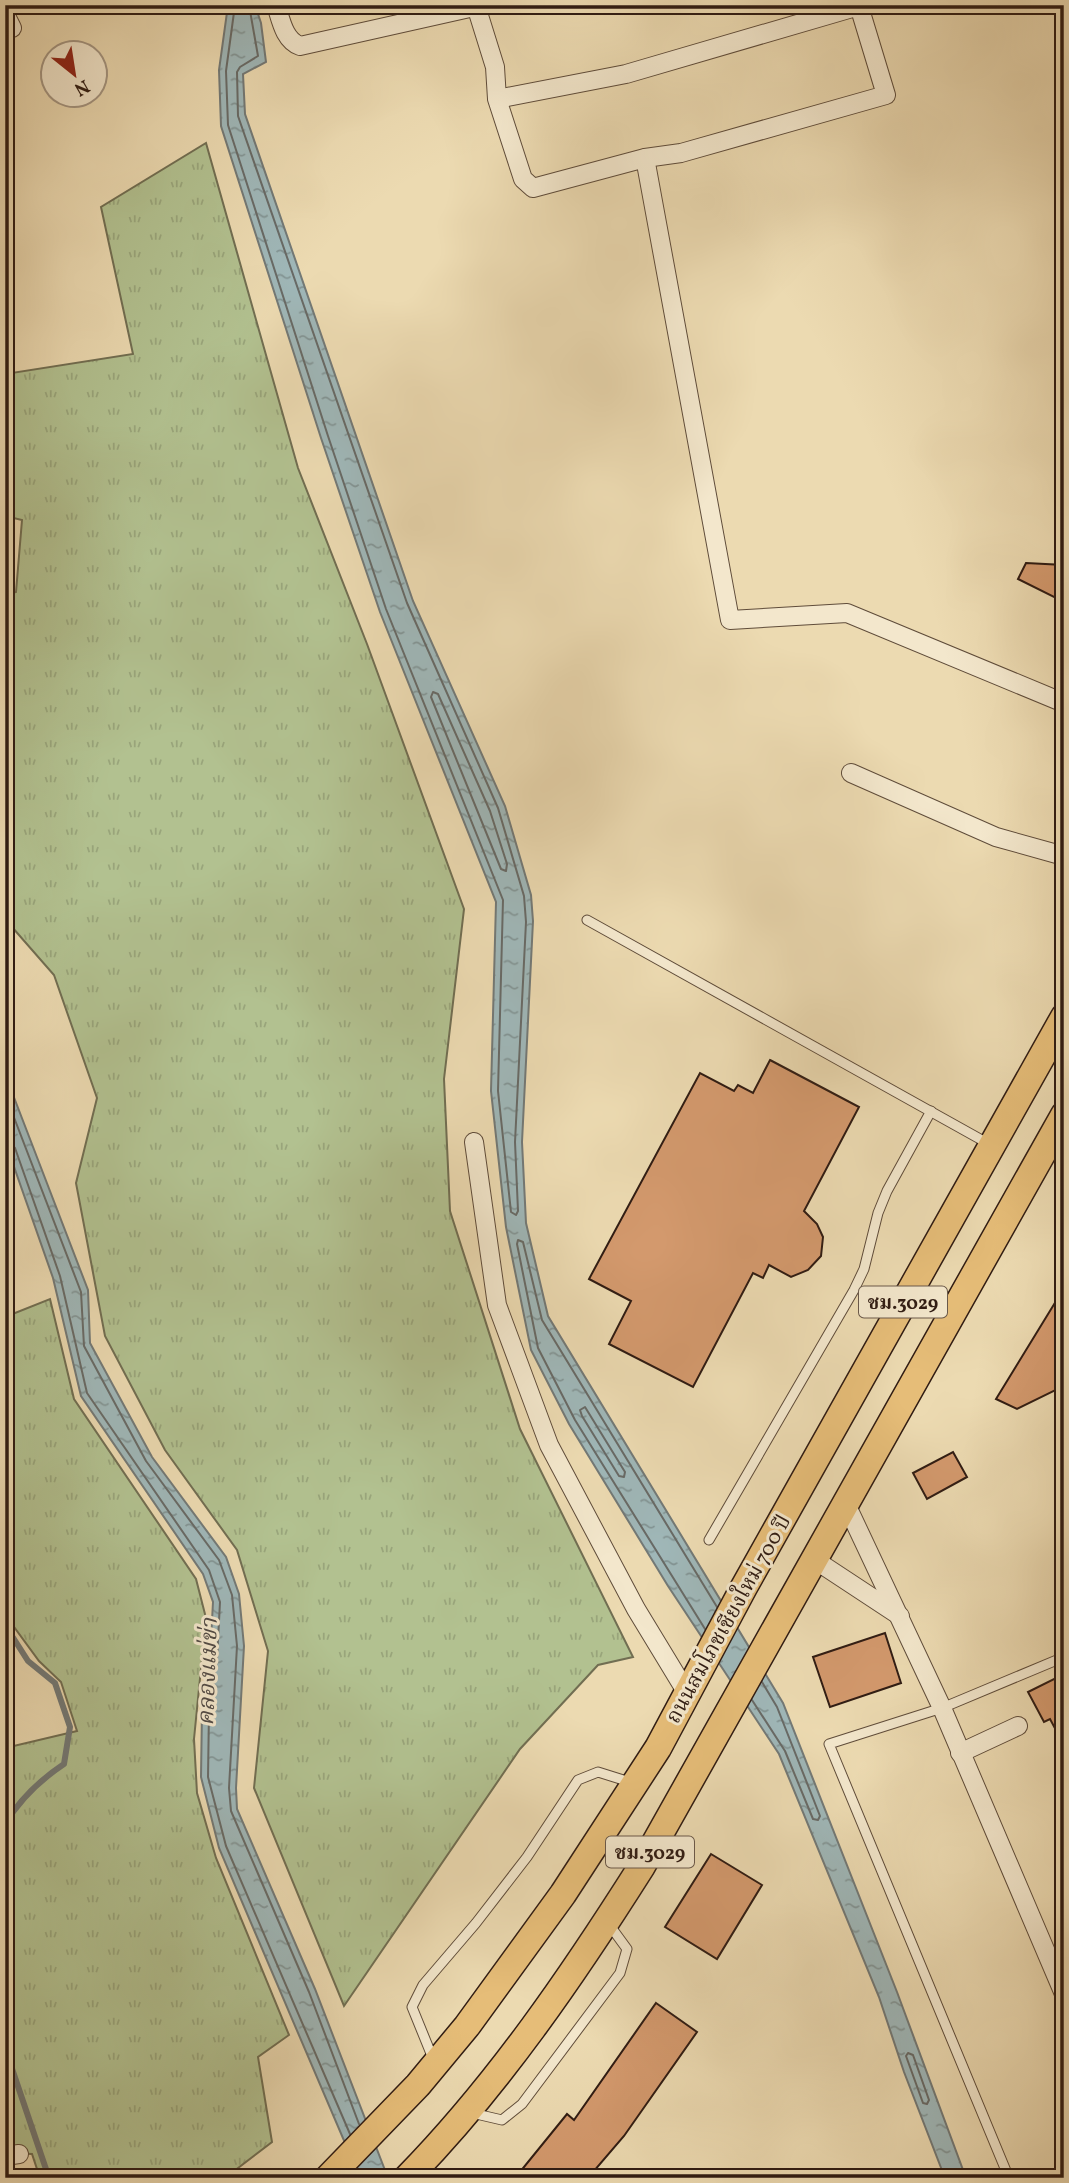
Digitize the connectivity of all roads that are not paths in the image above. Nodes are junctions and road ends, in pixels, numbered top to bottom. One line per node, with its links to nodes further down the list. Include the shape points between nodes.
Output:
1 (14, 5): 4 (street)
2 (276, 5): 3 (street, via 286,34 300,46)
3 (480, 6): 5 (street)
4 (7, 17)
5 (498, 99): 6 (street, via 523,179 533,188); 6 (street, via 626,74 859,6 886,96 681,153)
6 (645, 158): 7 (street, via 730,620 848,613)
7 (1064, 703)
8 (851, 773): 9 (street, via 996,837)
9 (1064, 856)
10 (587, 920): 12 (lane)
11 (1064, 1017): 15 (main road, ถนนสมโภชเชียงใหม่ 700 ปี / ชม.3029)
12 (930, 1111): 15 (lane); 17 (lane, via 887,1191 855,1290)
13 (1064, 1115): 16 (main road, ชม.3029)
14 (474, 1142): 21 (street, via 497,1305 549,1445 636,1609)
15 (991, 1145): 21 (main road, ถนนสมโภชเชียงใหม่ 700 ปี / ชม.3029)
16 (846, 1504): 18 (main road, ชม.3029); 19 (street)
17 (709, 1540)
18 (815, 1560): 19 (street); 26 (main road, ชม.3029)
19 (900, 1616): 22 (street)
20 (1064, 1657): 22 (lane)
21 (687, 1693): 25 (main road, ถนนสมโภชเชียงใหม่ 700 ปี / ชม.3029)
22 (942, 1708): 24 (street); 32 (lane, via 829,1744)
23 (1018, 1726): 24 (street)
24 (960, 1753): 27 (street)
25 (635, 1784): 28 (main road, ถนนสมโภชเชียงใหม่ 700 ปี / ชม.3029, via 540,1928); 28 (lane, via 598,1772 578,1780 527,1857 423,1985 412,2007)
26 (607, 1922): 29 (main road, ชม.3029); 29 (lane, via 627,1949 620,1973 522,2104 502,2120)
27 (1064, 1994)
28 (435, 2064): 30 (main road, ถนนสมโภชเชียงใหม่ 700 ปี / ชม.3029)
29 (468, 2112): 31 (main road, ชม.3029)
30 (333, 2173)
31 (407, 2178)
32 (1009, 2178)

